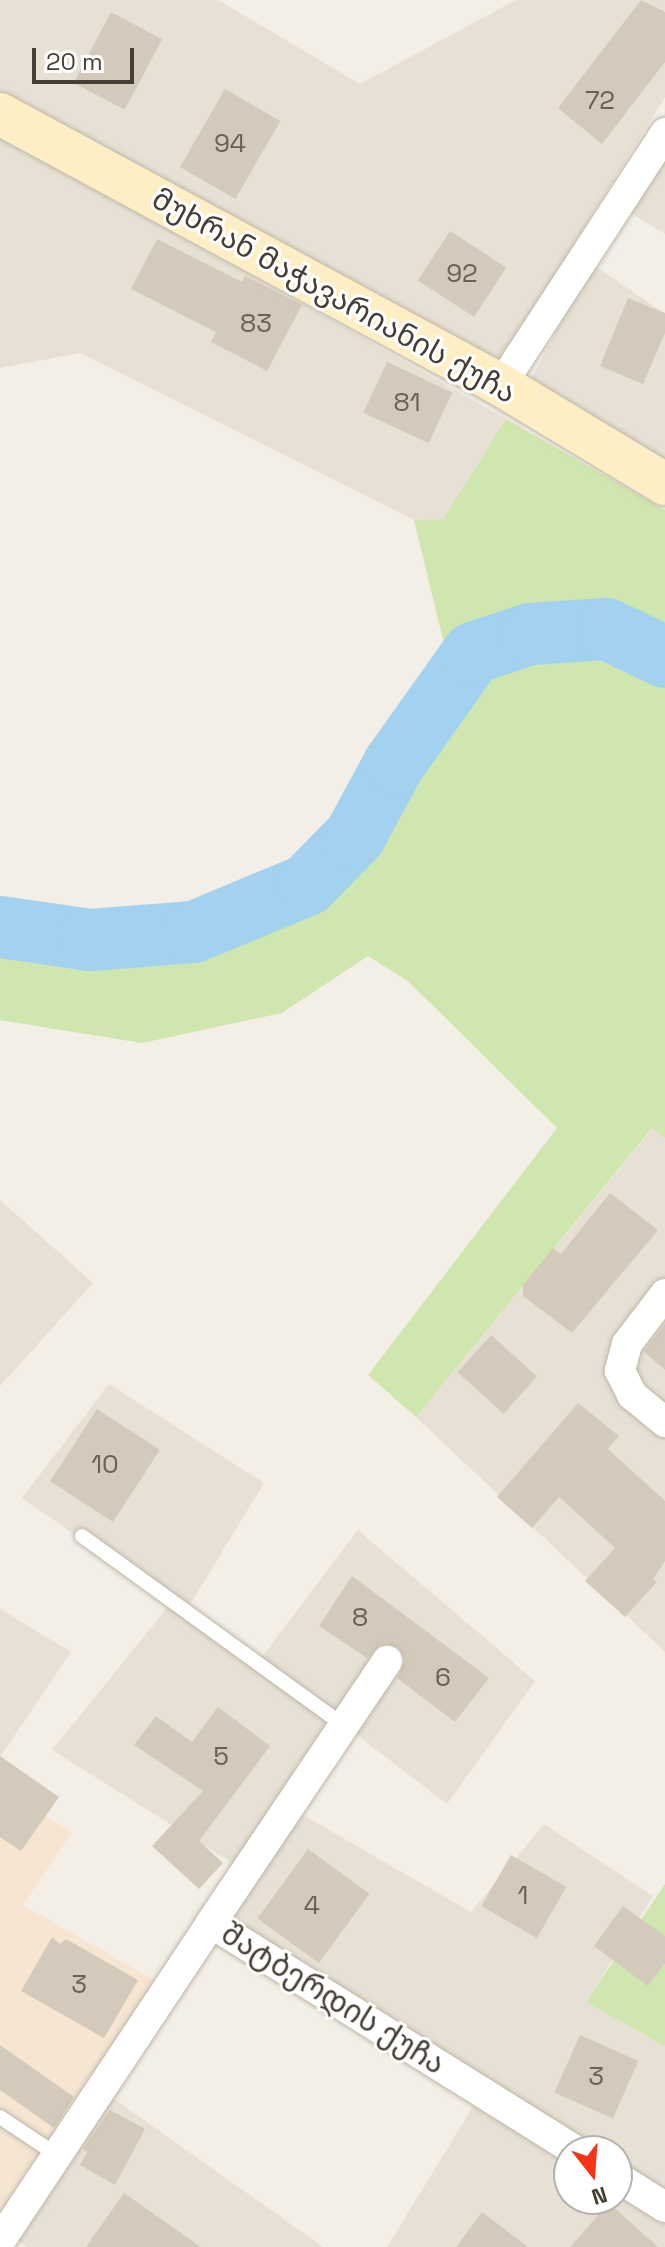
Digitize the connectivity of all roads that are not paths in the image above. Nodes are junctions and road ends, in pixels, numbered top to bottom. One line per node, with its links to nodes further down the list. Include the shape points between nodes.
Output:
1 (0, 114): 3 (street, მუხრან მაჭავარიანის ქუჩა)
2 (665, 133): 3 (street)
3 (501, 385): 4 (street, მუხრან მაჭავარიანის ქუჩა)
4 (665, 484)
5 (665, 1294): 6 (street, via 627,1344 620,1371 632,1395)
6 (665, 1422)
7 (82, 1536): 9 (lane)
8 (387, 1661): 9 (street)
9 (343, 1725): 10 (street)
10 (211, 1923): 12 (street, შატბერდის ქუჩა); 13 (street, შატბერდის ქუჩა)
11 (0, 2117): 13 (lane)
12 (553, 2137)
13 (57, 2155): 16 (street, შატბერდის ქუჩა)
14 (633, 2187): 15 (street)
15 (665, 2207)
16 (0, 2241)

